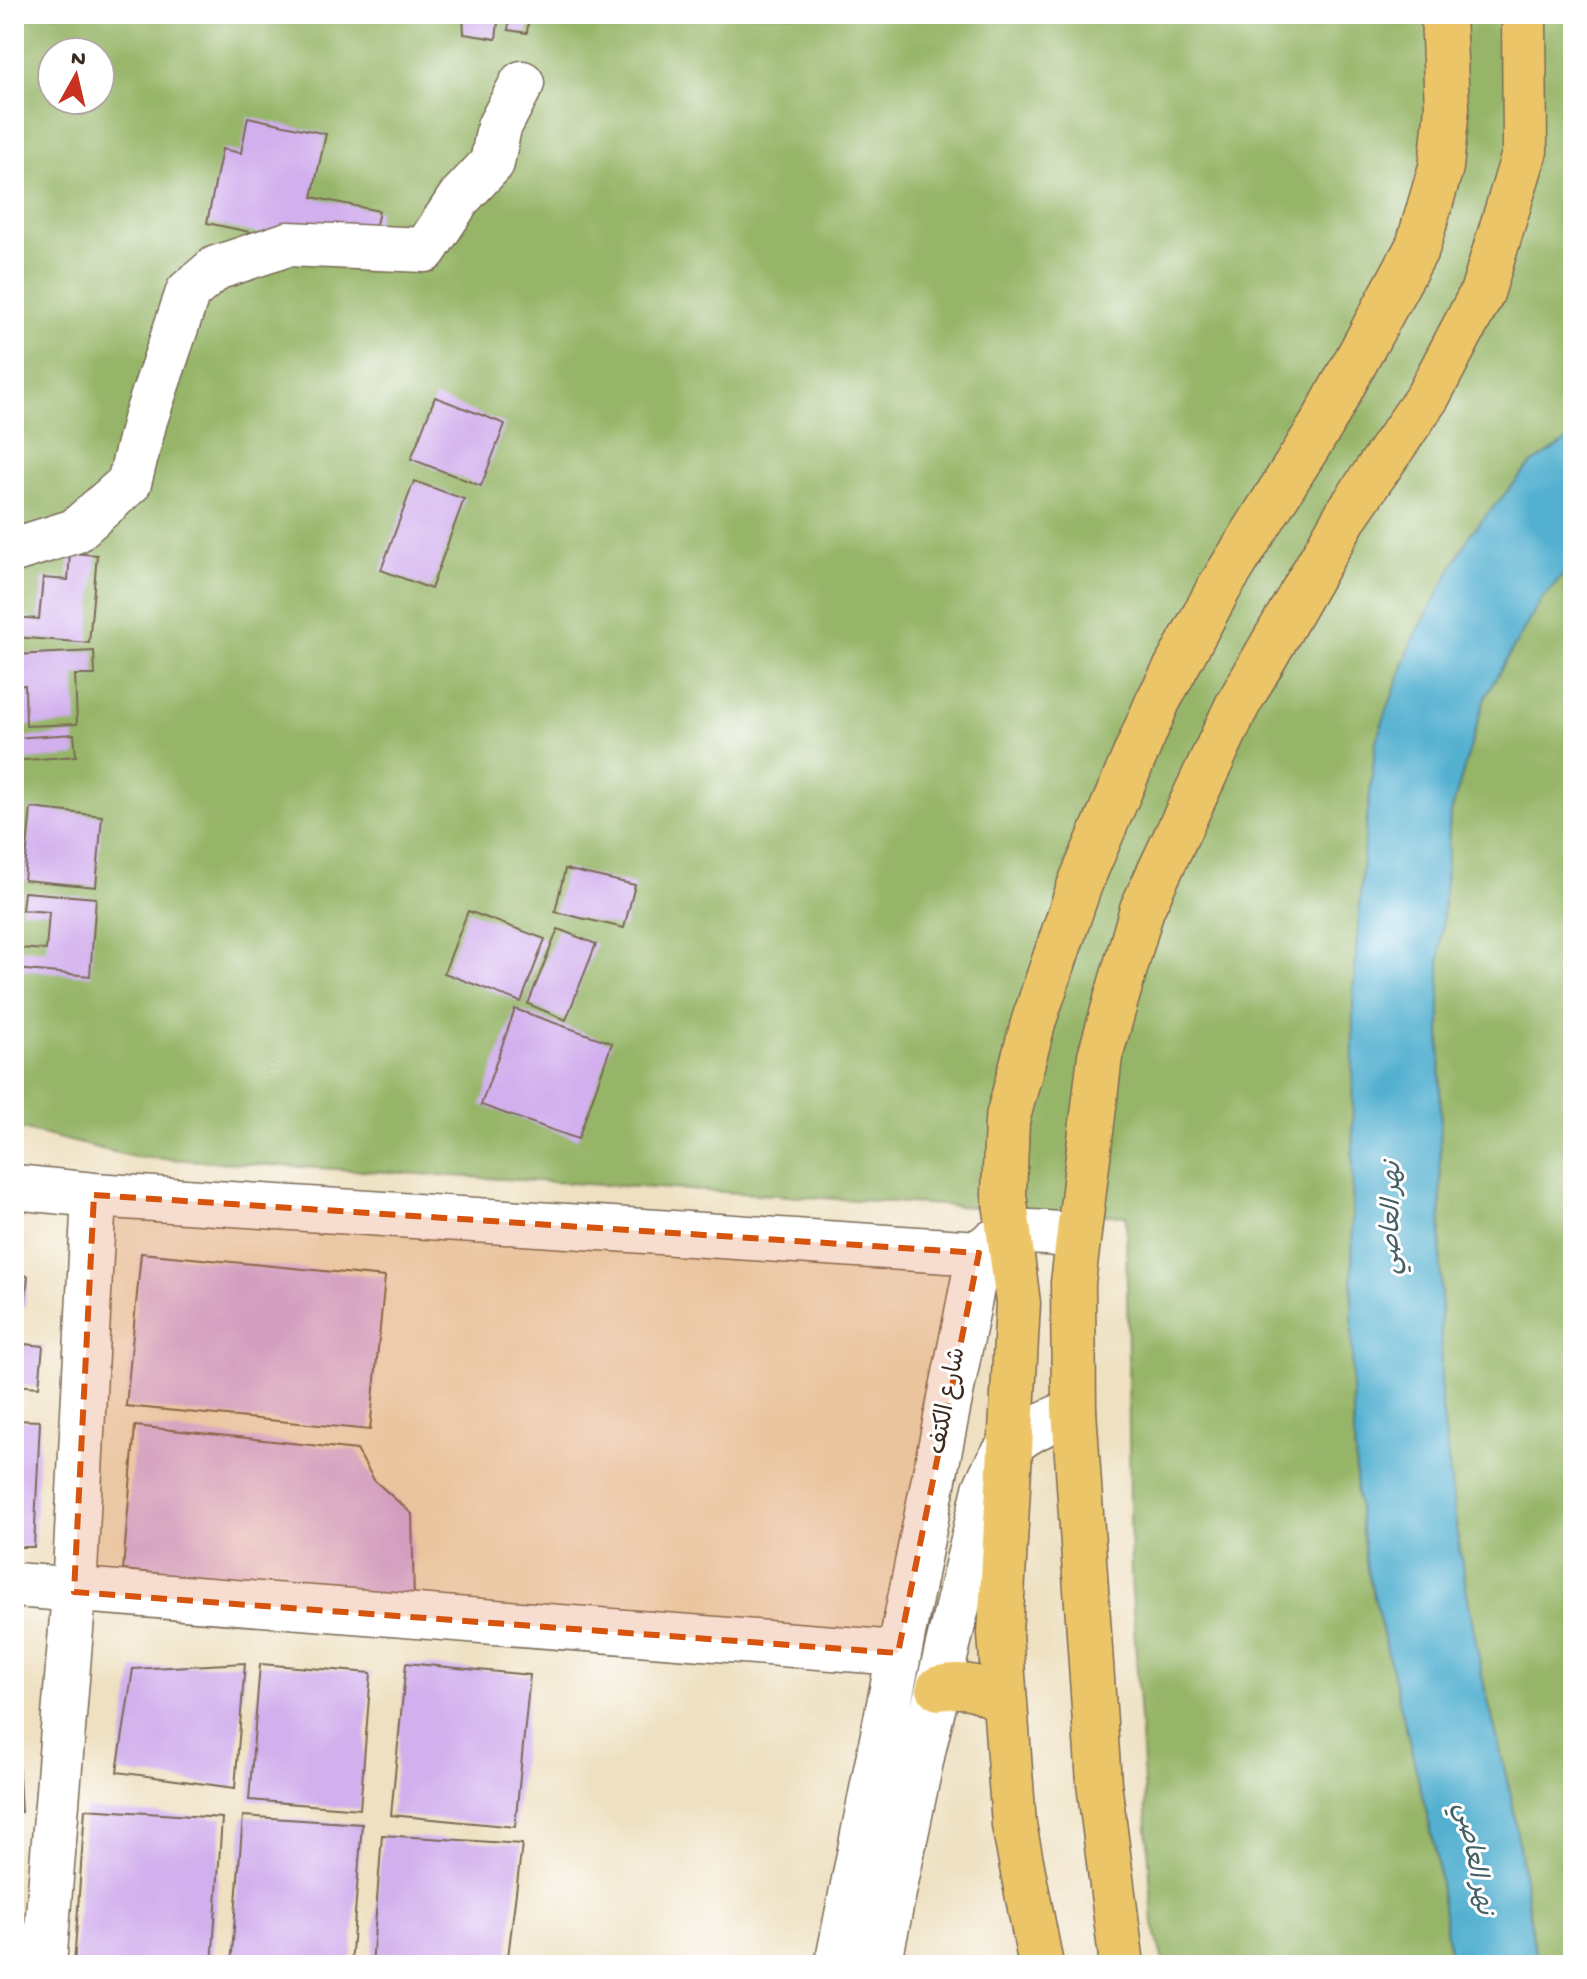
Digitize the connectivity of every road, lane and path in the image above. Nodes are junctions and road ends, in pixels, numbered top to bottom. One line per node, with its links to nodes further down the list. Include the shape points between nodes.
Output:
1 (1443, 14): 8 (main road, via 1447,108 1441,167 1418,246 1322,424 1219,588 1158,701 1080,884 1007,1121 1004,1194)
2 (1524, 14): 7 (main road, via 1525,151 1482,293 1428,396 1347,514 1237,706 1142,909 1100,1056)
3 (522, 83): 4 (street, via 499,127 492,163 460,197 425,250 288,244 216,268 188,292 129,483 75,531)
4 (14, 550)
5 (14, 1187): 6 (street)
6 (94, 1195): 8 (street); 12 (street)
7 (1077, 1236): 8 (street); 9 (main road)
8 (995, 1242): 10 (main road, via 1018,1303); 13 (street, شارع الكتف)
9 (1074, 1410): 10 (street); 20 (main road, via 1099,1783)
10 (1013, 1439): 14 (street, via 985,1489); 15 (main road, via 1000,1634)
11 (14, 1585): 12 (street)
12 (74, 1592): 13 (street); 16 (street)
13 (898, 1653): 17 (street, شارع الكتف)
14 (939, 1688): 15 (main road, via 967,1685); 18 (street)
15 (1005, 1704): 19 (main road, via 1014,1825)
16 (44, 1965)
17 (837, 1965)
18 (879, 1965)
19 (1041, 1965)
20 (1122, 1965)

